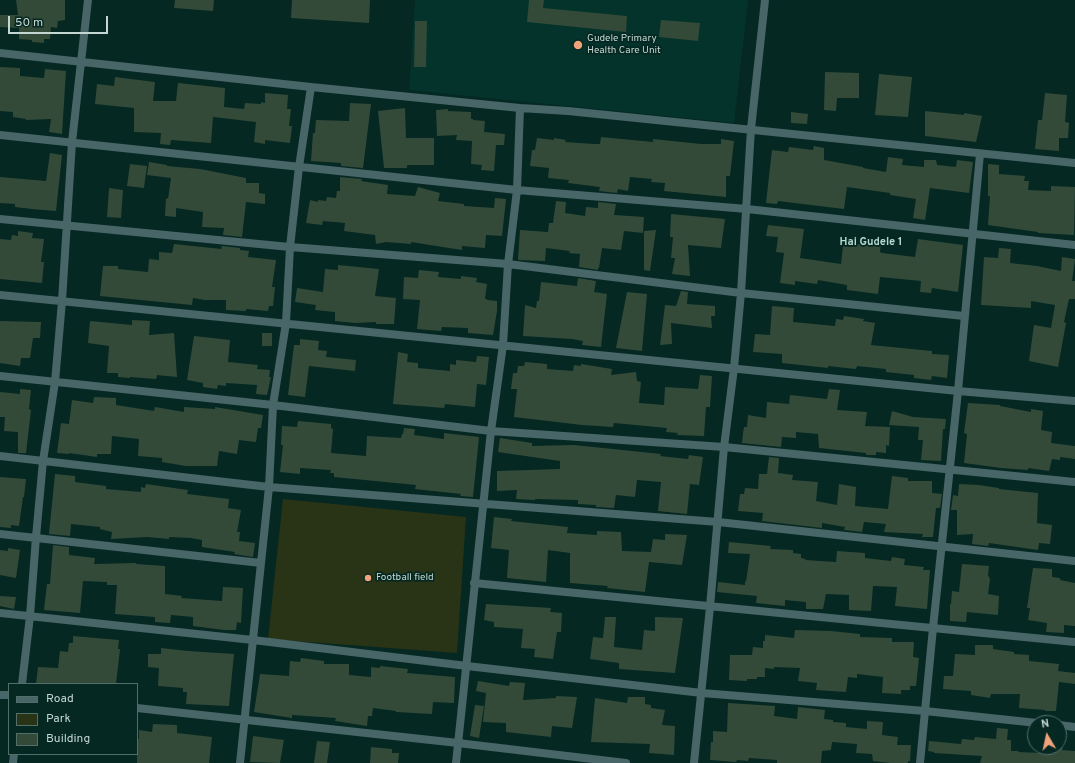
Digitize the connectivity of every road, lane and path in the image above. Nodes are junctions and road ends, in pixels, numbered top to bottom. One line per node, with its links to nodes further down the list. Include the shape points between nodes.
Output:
1 (88, 0): 4 (street)
2 (765, 0): 7 (street)
3 (0, 53): 4 (street)
4 (82, 62): 5 (street); 9 (street)
5 (311, 87): 6 (street); 12 (street)
6 (520, 108): 7 (street); 13 (street)
7 (751, 129): 10 (street); 14 (street)
8 (0, 135): 9 (street)
9 (72, 142): 12 (street); 16 (street)
10 (980, 154): 11 (street); 17 (street)
11 (1075, 162)
12 (299, 167): 13 (street); 19 (street)
13 (517, 190): 14 (street); 20 (street)
14 (747, 209): 17 (street); 21 (street)
15 (0, 219): 16 (street)
16 (66, 226): 19 (street); 23 (street)
17 (973, 233): 18 (street); 24 (street)
18 (1075, 245)
19 (290, 247): 20 (street); 25 (street)
20 (508, 264): 21 (street); 26 (street)
21 (741, 293): 24 (street); 27 (street)
22 (0, 295): 23 (street)
23 (62, 301): 25 (street); 29 (street)
24 (964, 316): 30 (street)
25 (286, 323): 26 (street); 32 (street)
26 (503, 345): 27 (street); 33 (street)
27 (734, 368): 30 (street); 34 (street)
28 (0, 376): 29 (street)
29 (55, 382): 32 (street); 36 (street)
30 (958, 391): 31 (street); 37 (street)
31 (1075, 401)
32 (273, 405): 33 (street); 39 (street)
33 (491, 431): 34 (street); 40 (street)
34 (724, 447): 37 (street); 41 (street)
35 (0, 456): 36 (street)
36 (43, 461): 39 (street); 43 (street)
37 (949, 470): 38 (street); 44 (street)
38 (1075, 482)
39 (269, 487): 40 (street); 46 (street)
40 (484, 503): 41 (street); 47 (street)
41 (718, 522): 44 (street); 48 (street)
42 (0, 534): 43 (street)
43 (36, 537): 46 (street); 50 (street)
44 (942, 547): 45 (street); 51 (street)
45 (1075, 561)
46 (261, 563): 52 (street)
47 (474, 583): 48 (street); 54 (street)
48 (710, 607): 51 (street); 56 (street)
49 (0, 614): 50 (street)
50 (30, 616): 52 (street); 55 (street)
51 (932, 628): 53 (street); 58 (street)
52 (253, 640): 54 (street); 59 (street)
53 (1075, 642)
54 (467, 666): 56 (street); 61 (street)
55 (22, 683)
56 (702, 693): 58 (street); 65 (street)
57 (138, 708): 59 (street)
58 (925, 711): 60 (street); 66 (street)
59 (244, 719): 61 (street); 62 (street)
60 (1027, 722)
61 (458, 743): 63 (street); 64 (street)
62 (240, 763)
63 (456, 763)
64 (626, 763)
65 (694, 763)
66 (920, 763)

